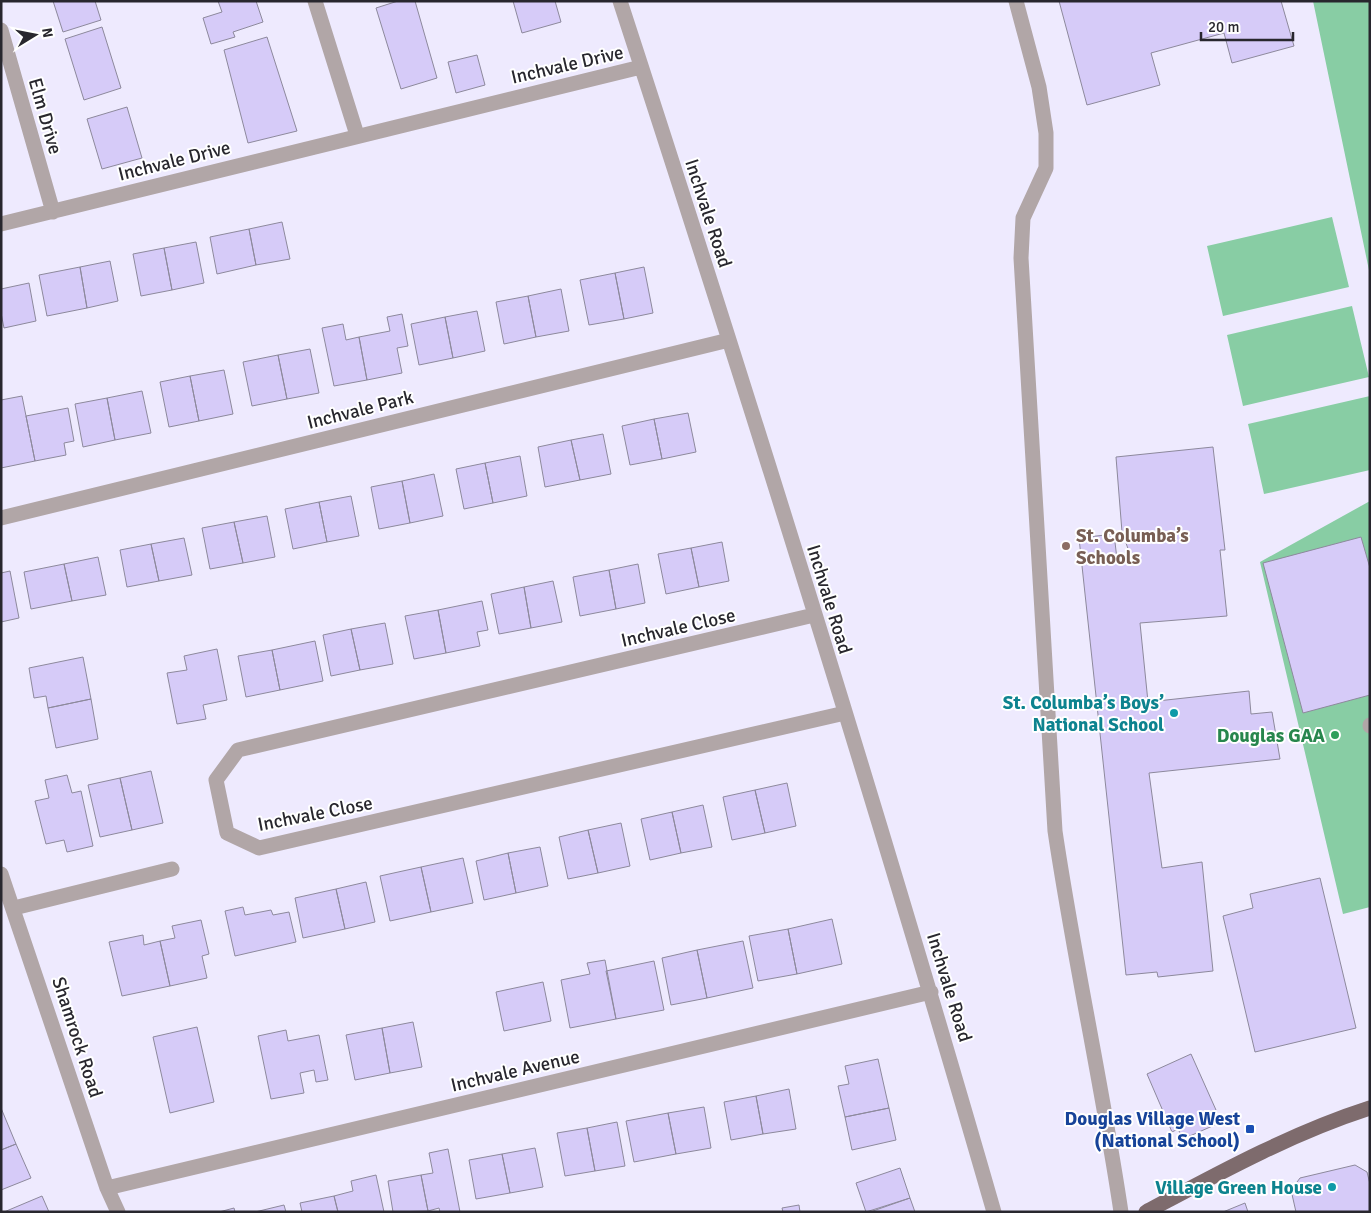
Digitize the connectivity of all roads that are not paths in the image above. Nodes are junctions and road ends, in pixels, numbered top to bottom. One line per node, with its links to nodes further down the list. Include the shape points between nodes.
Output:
1 (315, 1): 6 (street)
2 (620, 1): 5 (street, Inchvale Road)
3 (1016, 1): 21 (street, via 1039,87 1046,133 1046,168 1023,218 1021,249 1055,832 1110,1134)
4 (1, 30): 7 (street, Elm Drive)
5 (641, 67): 6 (street, Inchvale Drive); 9 (street, Inchvale Road)
6 (357, 135): 7 (street, Inchvale Drive)
7 (53, 212): 8 (street, Inchvale Drive)
8 (1, 224)
9 (729, 340): 10 (street, Inchvale Park); 11 (street, Inchvale Road)
10 (1, 518)
11 (814, 616): 12 (street, Inchvale Road); 12 (street, Inchvale Close, via 238,750 216,780 227,833 259,848)
12 (845, 713): 16 (street, Inchvale Road)
13 (172, 869): 15 (street)
14 (1, 874): 15 (street, Shamrock Road)
15 (14, 908): 18 (street, Shamrock Road)
16 (931, 992): 18 (street, Inchvale Avenue); 20 (street, Inchvale Road)
17 (1370, 1108): 22 (main road, via 1346,1115 1236,1164)
18 (107, 1188): 19 (street, Shamrock Road)
19 (118, 1212)
20 (994, 1212)
21 (1120, 1212)
22 (1146, 1212)

